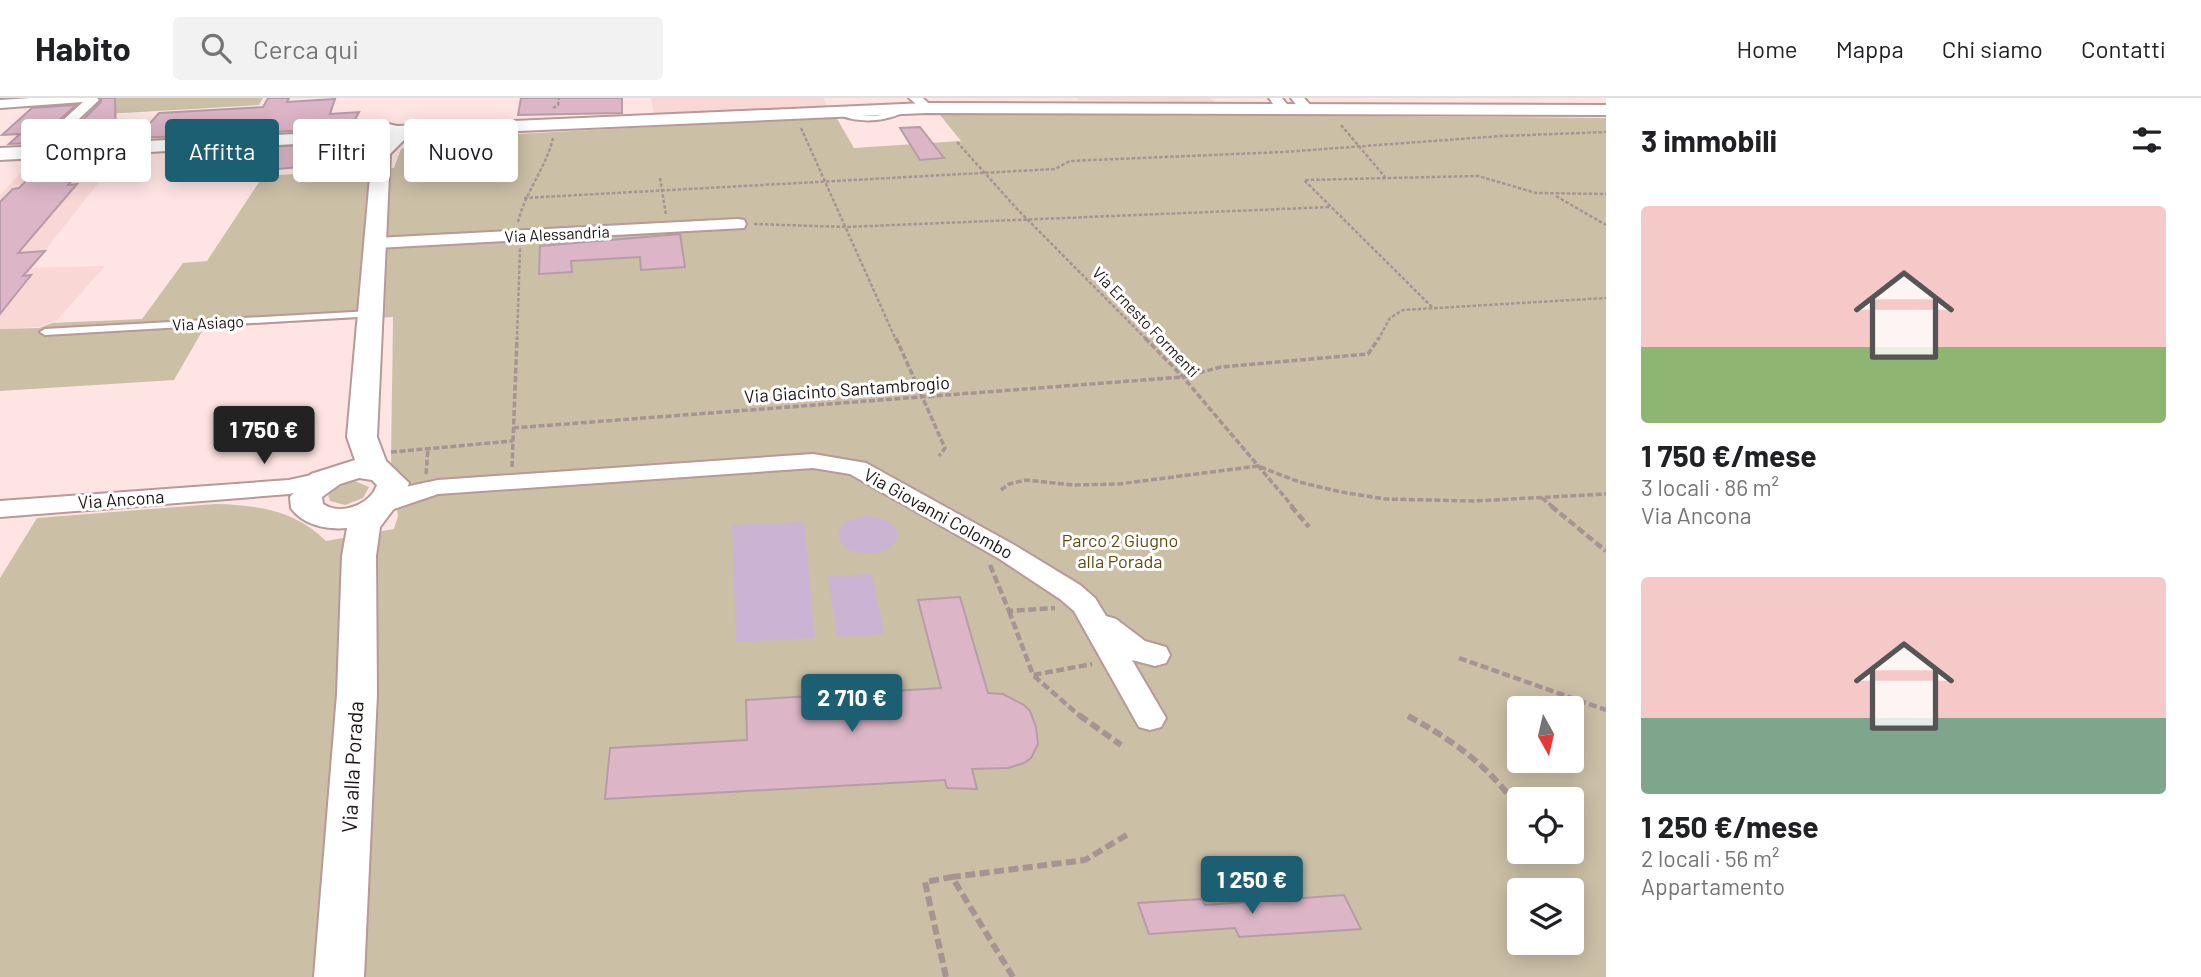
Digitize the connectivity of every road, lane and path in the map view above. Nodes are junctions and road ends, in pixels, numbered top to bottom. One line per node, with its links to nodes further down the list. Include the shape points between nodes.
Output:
1 (88, 98): 4 (street); 6 (street, via 91,102)
2 (920, 103): 3 (street); 9 (street, via 897,108)
3 (1291, 103): 5 (street)
4 (0, 104)
5 (1606, 110)
6 (72, 119)
7 (798, 121): 22 (path)
8 (1341, 124): 15 (path)
9 (552, 125): 11 (street); 26 (path, via 551,146)
10 (1606, 132): 15 (path)
11 (390, 136)
12 (293, 139): 14 (street)
13 (957, 142): 18 (path, Via Ernesto Formenti)
14 (151, 146)
15 (1360, 147): 18 (path, via 1070,161 1055,169); 20 (path)
16 (21, 153): 17 (street)
17 (0, 154)
18 (985, 173): 22 (path); 28 (path, Via Ernesto Formenti)
19 (660, 178): 23 (path)
20 (1385, 178): 25 (path, via 1478,176); 27 (path, via 1304,180)
21 (378, 182): 34 (street, Via alla Porada)
22 (826, 184): 23 (path); 31 (path)
23 (662, 191): 26 (path); 32 (path)
24 (1606, 194): 25 (path)
25 (1555, 195): 30 (path)
26 (524, 198): 33 (path, via 517,226)
27 (1330, 207): 28 (path); 36 (path)
28 (1031, 220): 31 (path); 39 (path, Via Ernesto Formenti)
29 (738, 224): 31 (path); 32 (street, Via Alessandria)
30 (1606, 225)
31 (846, 227): 40 (path)
32 (665, 228): 33 (street, Via Alessandria)
33 (520, 236): 34 (street, Via Alessandria); 41 (path)
34 (376, 243): 37 (street, Via alla Porada)
35 (1606, 298): 36 (path)
36 (1432, 308): 39 (path, Via Giacinto Santambrogio, via 1393,312 1375,348 1367,354 1221,367)
37 (371, 314): 38 (lane, Via Asiago); 46 (street, Via alla Porada)
38 (45, 332)
39 (1183, 377): 40 (path, Via Giacinto Santambrogio); 45 (path, Via Ernesto Formenti)
40 (922, 398): 41 (path, Via Giacinto Santambrogio); 44 (path, via 945,447)
41 (513, 428): 42 (path)
42 (513, 441): 43 (path); 48 (path)
43 (428, 449): 46 (path); 49 (path)
44 (939, 456)
45 (1258, 466): 50 (path, via 1129,482 1073,485 1029,479 1011,481); 53 (path, via 1322,487 1385,498 1477,502); 56 (path, Via Ernesto Formenti)
46 (379, 469): 47 (street); 49 (street, Via Giovanni Colombo, via 409,494); 55 (street, via 348,518); 59 (street, Via alla Porada)
47 (331, 476): 51 (street, Via Ancona); 55 (street, via 310,491 305,503)
48 (511, 482): 49 (street, Via Giovanni Colombo); 57 (street, Via Giovanni Colombo, via 813,461 857,468)
49 (432, 483)
50 (1001, 490)
51 (243, 492): 54 (street, Via Ancona); 55 (street, Via Ancona)
52 (1606, 494): 53 (path)
53 (1541, 498): 58 (path)
54 (0, 509)
55 (313, 512): 59 (street)
56 (1310, 527)
57 (981, 537): 60 (street, Via Giovanni Colombo); 61 (path)
58 (1606, 551)
59 (359, 556): 73 (street, Via alla Porada, via 357,694)
60 (1085, 605): 61 (path); 62 (street, via 1127,645); 64 (street, Via Giovanni Colombo)
61 (1009, 611): 65 (path)
62 (1155, 655)
63 (1459, 658): 66 (path)
64 (1118, 659): 65 (path); 68 (street, Via Giovanni Colombo)
65 (1033, 675): 69 (path, via 1064,704)
66 (1606, 710)
67 (1408, 716): 70 (path, via 1471,753)
68 (1150, 718)
69 (1121, 744)
70 (1507, 790)
71 (1130, 833): 72 (path, via 1085,860)
72 (952, 877): 74 (path, via 925,882); 75 (path)
73 (340, 977)
74 (946, 977)
75 (1013, 977)

